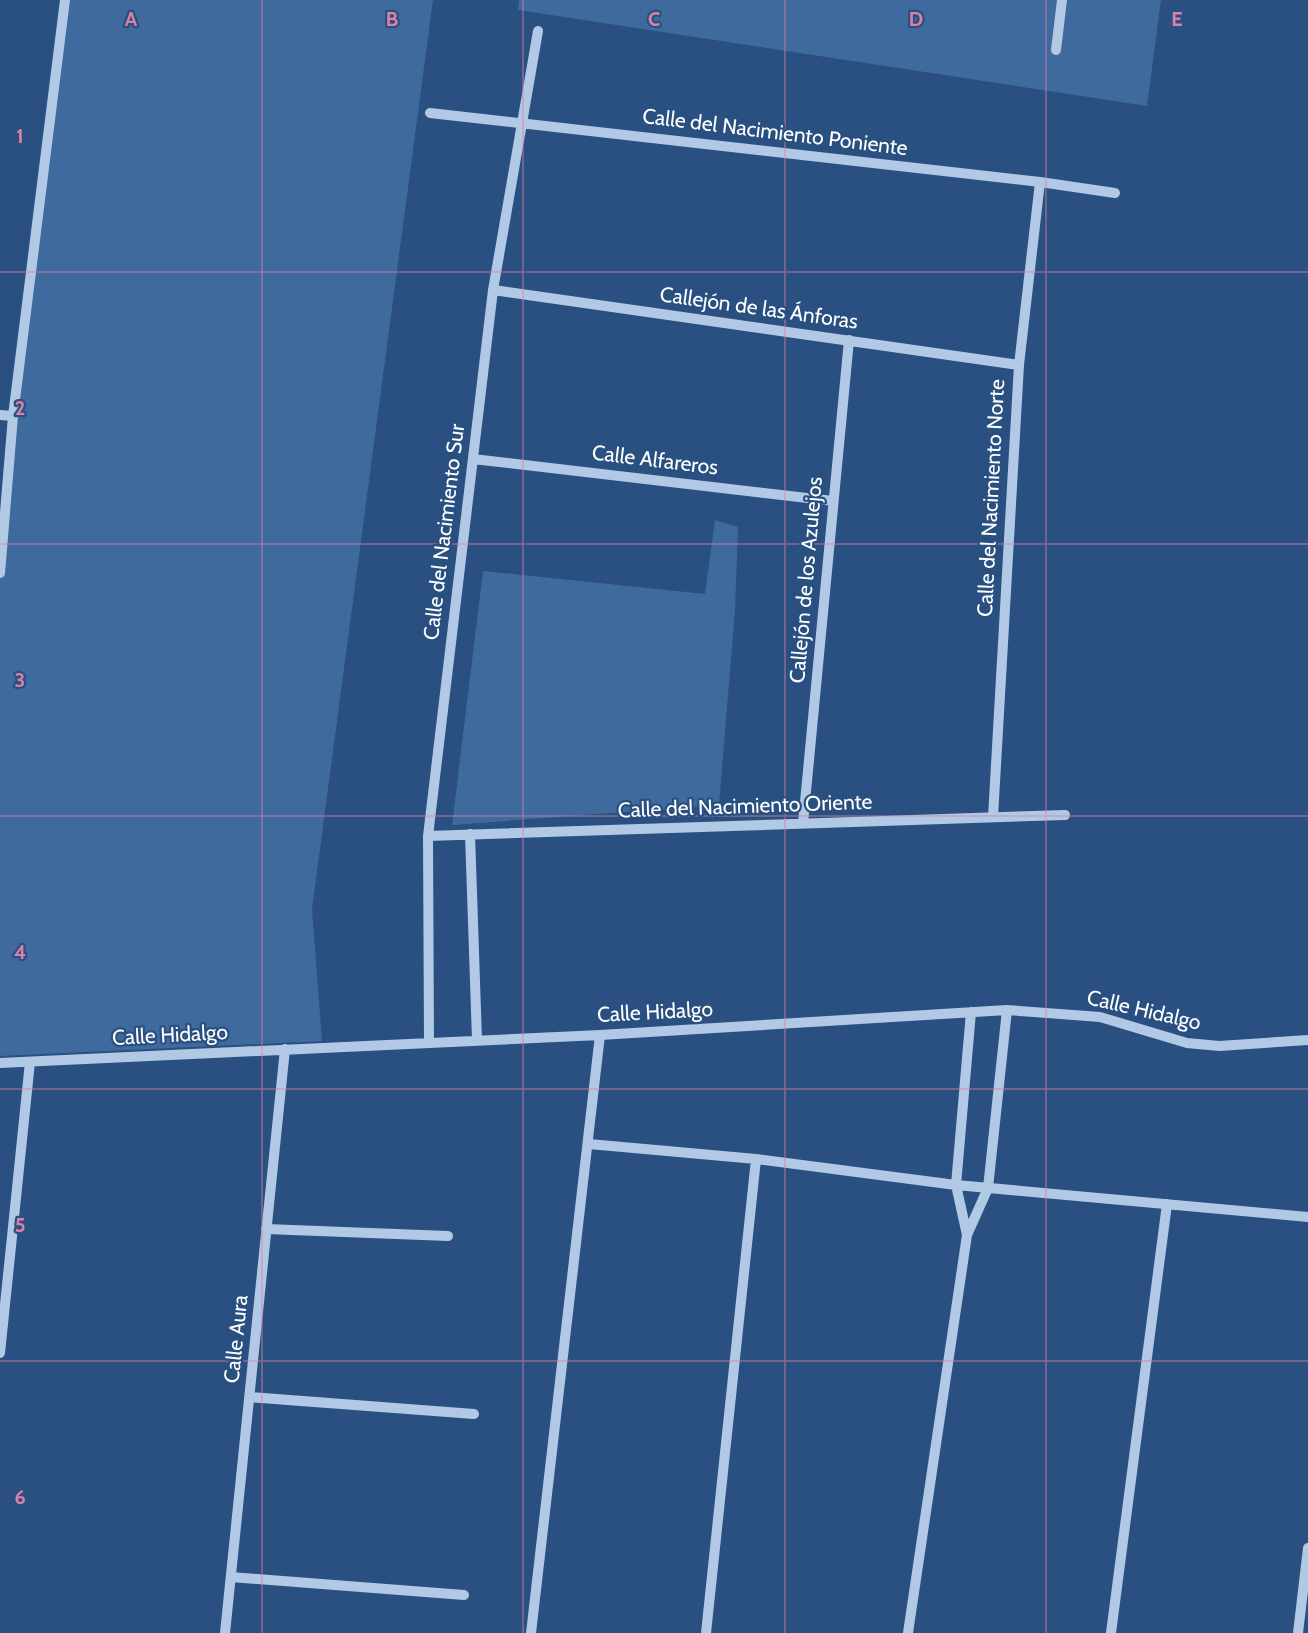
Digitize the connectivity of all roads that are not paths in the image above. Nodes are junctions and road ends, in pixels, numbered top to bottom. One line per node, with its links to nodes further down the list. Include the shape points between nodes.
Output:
1 (65, 0): 13 (street)
2 (1062, 0): 4 (street)
3 (538, 31): 6 (street, Calle del Nacimiento Sur)
4 (1056, 50)
5 (430, 113): 6 (street, Calle del Nacimiento Poniente)
6 (522, 123): 7 (street, Calle del Nacimiento Poniente); 9 (street, Calle del Nacimiento Sur)
7 (1040, 182): 8 (street, Calle del Nacimiento Poniente); 11 (street, Calle del Nacimiento Norte)
8 (1114, 193)
9 (493, 290): 10 (street, Callejón de las Ánforas); 15 (street, Calle del Nacimiento Sur)
10 (849, 340): 11 (street, Callejón de las Ánforas); 16 (street, Callejón de los Azulejos)
11 (1019, 365): 19 (street, Calle del Nacimiento Norte)
12 (0, 415): 13 (street)
13 (13, 416): 14 (street)
14 (4, 454): 17 (street)
15 (473, 459): 16 (street, Calle Alfareros); 22 (street, Calle del Nacimiento Sur)
16 (833, 501): 20 (street, Callejón de los Azulejos)
17 (0, 573)
18 (1065, 815): 19 (street, Calle del Nacimiento Oriente)
19 (993, 817): 20 (street, Calle del Nacimiento Oriente)
20 (803, 823): 21 (street, Calle del Nacimiento Oriente)
21 (470, 834): 22 (street, Calle del Nacimiento Oriente); 26 (street)
22 (428, 836): 28 (street, Calle del Nacimiento Sur)
23 (1007, 1010): 24 (street, Calle Hidalgo); 27 (street, Calle Hidalgo, via 1101,1017 1187,1042 1219,1046); 35 (street)
24 (971, 1012): 25 (street, Calle Hidalgo); 34 (street)
25 (600, 1035): 26 (street, Calle Hidalgo); 32 (street)
26 (477, 1040): 28 (street, Calle Hidalgo)
27 (1308, 1040)
28 (429, 1042): 29 (street, Calle Hidalgo)
29 (285, 1049): 30 (street, Calle Hidalgo); 38 (street, Calle Aura)
30 (30, 1062): 31 (street, Calle Hidalgo); 41 (street)
31 (0, 1063)
32 (589, 1144): 33 (street); 48 (street)
33 (756, 1159): 34 (street); 49 (street)
34 (956, 1185): 35 (street); 39 (street)
35 (988, 1188): 36 (street); 39 (street)
36 (1167, 1204): 37 (street); 51 (street)
37 (1308, 1217)
38 (267, 1229): 40 (street); 42 (street, Calle Aura)
39 (967, 1235): 50 (street)
40 (448, 1236)
41 (0, 1353)
42 (249, 1397): 43 (street); 45 (street, Calle Aura)
43 (474, 1414)
44 (1308, 1548): 52 (street)
45 (231, 1577): 46 (street); 47 (street, Calle Aura)
46 (464, 1594)
47 (225, 1633)
48 (531, 1633)
49 (706, 1633)
50 (908, 1633)
51 (1111, 1633)
52 (1298, 1633)

